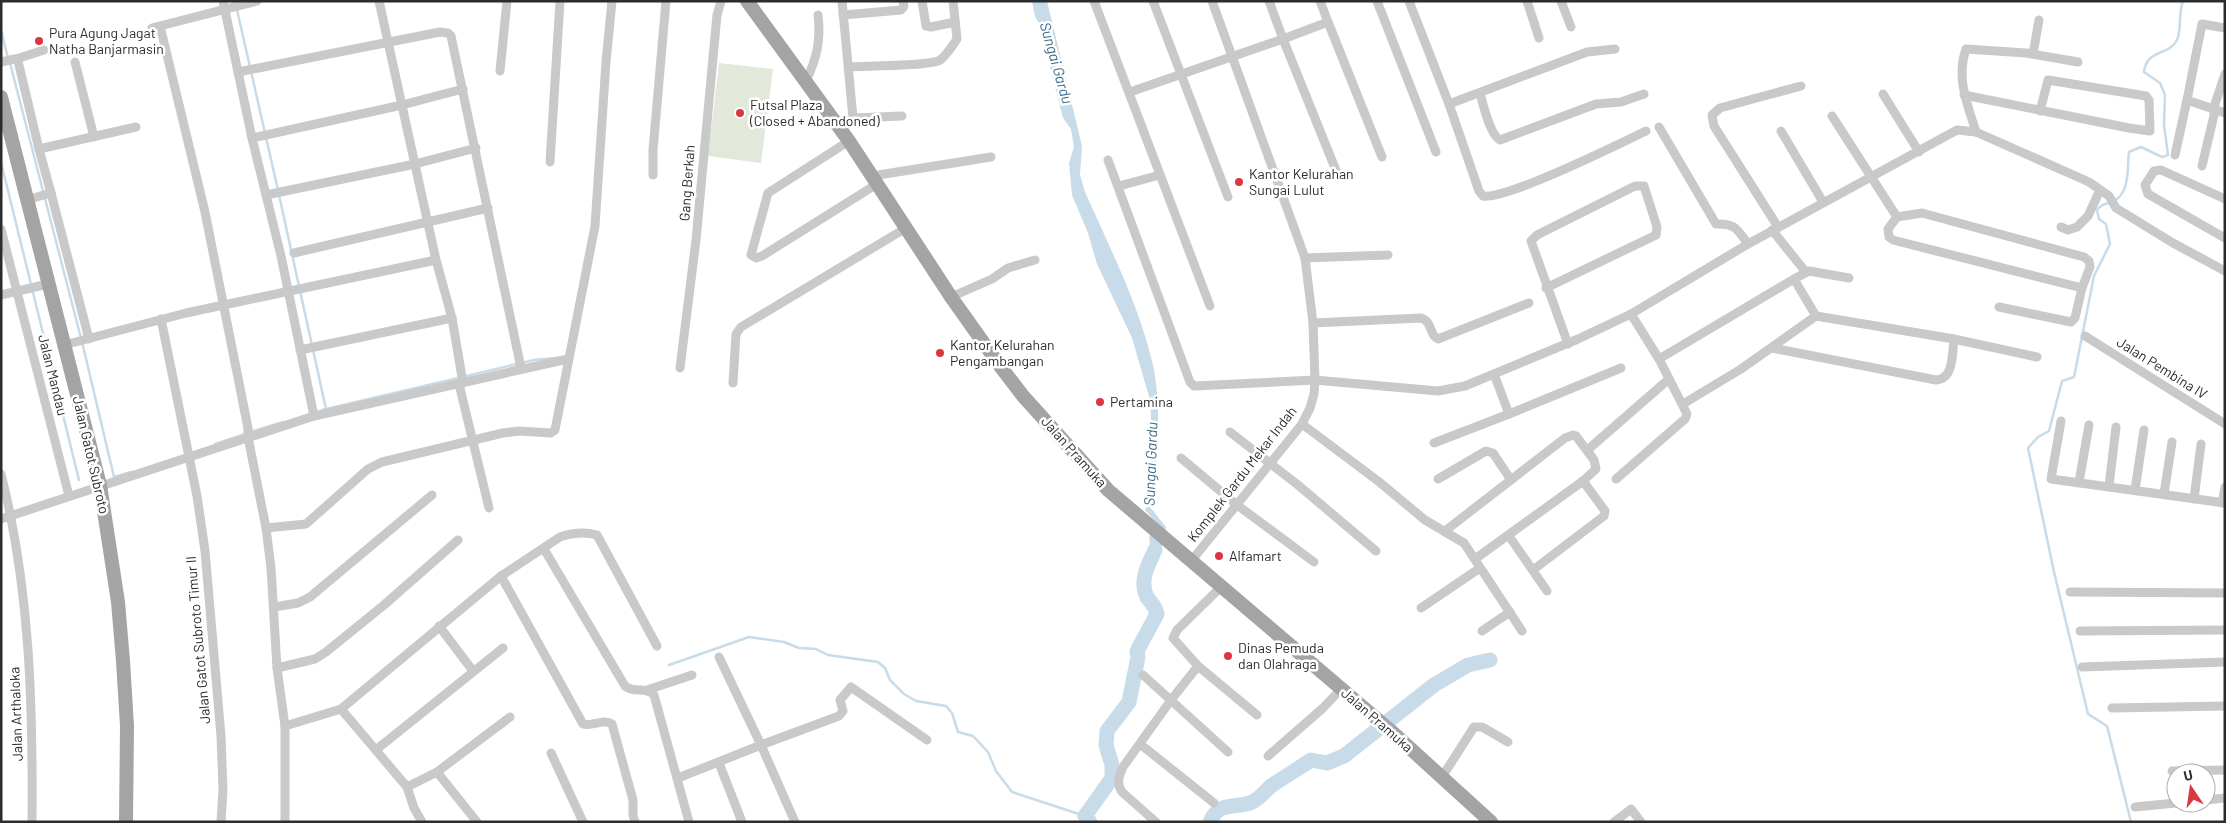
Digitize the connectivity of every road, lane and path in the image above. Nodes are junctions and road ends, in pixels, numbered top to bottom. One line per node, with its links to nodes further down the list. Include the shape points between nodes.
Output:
1 (379, 1): 32 (street)
2 (507, 1): 42 (street)
3 (560, 1): 80 (street)
4 (612, 1): 136 (street, via 596,221)
5 (666, 1): 84 (street)
6 (721, 1): 139 (street, Gang Berkah)
7 (747, 1): 45 (main road, Jalan Pramuka)
8 (842, 1): 23 (street)
9 (903, 1): 23 (street, via 902,10)
10 (922, 1): 26 (street, via 926,26)
11 (953, 1): 26 (street)
12 (1094, 1): 48 (street)
13 (1153, 1): 43 (street)
14 (1212, 1): 36 (street, Komplek Gardu Mekar Indah)
15 (1268, 1): 31 (street)
16 (1320, 1): 27 (street)
17 (1378, 1): 74 (street)
18 (1409, 1): 55 (street)
19 (1527, 1): 30 (street)
20 (1561, 1): 28 (street)
21 (253, 2): 22 (street)
22 (227, 5): 41 (street); 121 (street, via 156,27)
23 (843, 15): 40 (street)
24 (818, 16): 45 (street, via 818,53)
25 (2039, 20): 35 (street)
26 (956, 22): 40 (street, via 957,39 933,64)
27 (1328, 22): 31 (street); 77 (street)
28 (1571, 27)
29 (2225, 28): 54 (street, via 2202,24)
30 (1539, 38)
31 (1283, 39): 36 (street); 83 (street)
32 (388, 42): 41 (street); 47 (street, via 448,33); 56 (street)
33 (1615, 49): 49 (street, via 1587,52)
34 (44, 50): 37 (street)
35 (2033, 54): 39 (street); 52 (street, via 1966,49 1961,75)
36 (1232, 56): 43 (street); 106 (street, Komplek Gardu Mekar Indah)
37 (9, 60): 73 (street)
38 (75, 62): 70 (street)
39 (2078, 62)
40 (850, 67): 62 (street)
41 (246, 70): 71 (street)
42 (500, 71)
43 (1181, 74): 48 (street); 92 (street)
44 (2225, 74): 58 (street)
45 (806, 81): 68 (main road, Jalan Pramuka)
46 (1801, 86): 100 (street, via 1720,108 1712,115 1714,126)
47 (463, 89): 56 (street); 72 (street)
48 (1130, 92): 85 (street)
49 (1480, 92): 50 (street, via 1491,128 1500,140 1596,104 1622,102); 55 (street)
50 (1644, 94)
51 (1883, 94): 75 (street)
52 (1964, 95): 57 (street); 67 (street)
53 (1, 97): 69 (main road, Jalan Gatot Subroto)
54 (2186, 100): 58 (street); 76 (street)
55 (1449, 104): 65 (street, via 1479,191 1487,196 1538,180)
56 (402, 105): 71 (street); 81 (street)
57 (2040, 111): 57 (street, via 2048,80 2146,96 2149,100 2150,131)
58 (2214, 111): 59 (street); 82 (street)
59 (2225, 113)
60 (902, 116): 62 (street)
61 (1832, 116): 86 (street)
62 (853, 118): 68 (street)
63 (136, 127): 70 (street)
64 (1659, 127): 103 (street, via 1716,224 1733,226)
65 (1646, 131)
66 (1781, 131): 94 (street)
67 (1976, 132): 75 (street, via 1956,130); 89 (street, via 2089,182)
68 (845, 136): 87 (main road, Jalan Pramuka); 87 (street, via 768,194 751,255 756,258 762,256)
69 (5, 137): 91 (main road, Jalan Gatot Subroto)
70 (94, 137): 73 (street)
71 (257, 137): 90 (street)
72 (476, 148): 81 (street); 95 (street)
73 (39, 149): 91 (street)
74 (1436, 152)
75 (1919, 152): 86 (street)
76 (2175, 155)
77 (1382, 157)
78 (991, 158): 87 (street)
79 (1108, 160): 88 (street)
80 (550, 162)
81 (415, 164): 90 (street); 97 (street)
82 (2202, 166)
83 (1337, 173)
84 (653, 175)
85 (1160, 175): 88 (street); 122 (street)
86 (1872, 177): 94 (street); 96 (street)
87 (874, 180): 99 (main road, Jalan Pramuka)
88 (1119, 186): 144 (street, via 1192,385)
89 (2100, 190): 98 (street, via 2084,221 2068,230); 110 (street, via 2109,196 2116,208)
90 (273, 193): 117 (street)
91 (41, 196): 113 (main road, Jalan Gatot Subroto); 131 (street)
92 (1228, 197)
93 (2225, 199): 102 (street, via 2161,170 2154,171 2145,185 2148,194)
94 (1823, 202): 100 (street)
95 (488, 208): 97 (street); 138 (street)
96 (1897, 218): 115 (street, via 1888,228 1889,237 1893,240); 115 (street, via 1922,213 2084,257 2090,261 2090,267)
97 (428, 222): 104 (street); 107 (street)
98 (2061, 227)
99 (906, 228): 119 (main road, Jalan Pramuka); 145 (street, via 741,328 736,334)
100 (1775, 228): 103 (street); 109 (street)
101 (1, 229): 116 (street, Jalan Mandau)
102 (2225, 238)
103 (1748, 244): 124 (street)
104 (294, 253)
105 (1388, 255): 106 (street)
106 (1305, 258): 128 (street, Komplek Gardu Mekar Indah)
107 (436, 260): 117 (street); 126 (street)
108 (1035, 260): 119 (street, via 1008,268)
109 (1805, 271): 111 (street); 112 (street)
110 (2225, 271)
111 (1849, 278)
112 (1794, 279): 125 (street); 137 (street)
113 (43, 285): 116 (street); 131 (main road, Jalan Gatot Subroto)
114 (1546, 288): 114 (street, via 1531,246 1533,238 1635,186 1644,186 1657,227 1656,235); 132 (street)
115 (2082, 288): 123 (street, via 2075,318 2071,322)
116 (22, 289): 118 (street); 177 (street, Jalan Mandau)
117 (296, 290): 121 (street); 134 (street)
118 (1, 295)
119 (952, 297): 191 (main road, Jalan Pramuka, via 1023,396 1108,490)
120 (1529, 303): 128 (street, via 1438,339 1428,321 1421,318)
121 (225, 305): 127 (street); 156 (street)
122 (1210, 306)
123 (1999, 307)
124 (1631, 314): 132 (street); 137 (street)
125 (1816, 316): 130 (street); 133 (street)
126 (452, 318): 134 (street); 143 (street)
127 (161, 319): 131 (street); 162 (street, Jalan Gatot Subroto Timur II)
128 (1313, 324): 144 (street, Komplek Gardu Mekar Indah)
129 (2085, 336): 151 (street, Jalan Pembina IV)
130 (1954, 339): 133 (street, via 1948,375 1936,380); 135 (street)
131 (79, 341): 171 (main road, Jalan Gatot Subroto)
132 (1568, 344): 141 (street)
133 (1772, 348): 146 (street)
134 (304, 349): 147 (street)
135 (2037, 356)
136 (568, 359): 138 (street); 157 (street, via 553,432 513,431)
137 (1659, 359): 142 (street)
138 (520, 364): 143 (street)
139 (680, 368)
140 (1621, 368): 148 (street)
141 (1494, 374): 144 (street, via 1465,386 1438,391); 148 (street)
142 (1669, 379): 146 (street); 161 (street)
143 (462, 380): 147 (street); 157 (street)
144 (1314, 380): 150 (street, Komplek Gardu Mekar Indah, via 1314,394)
145 (733, 383)
146 (1683, 404): 167 (street, via 1687,412 1685,419)
147 (314, 414): 156 (street)
148 (1509, 414): 159 (street)
149 (2061, 421): 170 (street, via 2051,479)
150 (1302, 424): 164 (street, Komplek Gardu Mekar Indah); 185 (street, via 1425,520)
151 (2225, 424)
152 (2089, 425): 170 (street)
153 (2116, 427): 172 (street)
154 (2144, 430): 174 (street)
155 (1230, 432): 164 (street)
156 (248, 433): 162 (street); 184 (street)
157 (473, 440): 181 (street); 184 (street, via 373,466 310,521)
158 (2172, 442): 176 (street)
159 (1434, 443)
160 (2201, 444): 178 (street)
161 (1588, 451): 168 (street, via 1576,436 1570,435); 169 (street, via 1596,470)
162 (188, 454): 171 (street); 245 (street, Jalan Gatot Subroto Timur II, via 214,638 222,763)
163 (1181, 458): 180 (street)
164 (1270, 463): 180 (street, Komplek Gardu Mekar Indah); 189 (street)
165 (1, 474): 182 (street)
166 (1438, 479): 168 (street, via 1486,451 1493,453)
167 (1616, 479)
168 (1511, 480): 185 (street)
169 (1583, 481): 186 (street); 194 (street, via 1605,511 1604,516)
170 (2079, 482): 172 (street)
171 (100, 485): 177 (street); 244 (main road, Jalan Gatot Subroto, via 122,651 127,726)
172 (2109, 486): 174 (street)
173 (2225, 488): 179 (street)
174 (2135, 490): 176 (street)
175 (432, 494): 200 (street, via 310,597 298,603)
176 (2164, 494): 178 (street)
177 (69, 496): 182 (street)
178 (2194, 499): 179 (street)
179 (2224, 503)
180 (1237, 505): 191 (street, Komplek Gardu Mekar Indah); 192 (street)
181 (489, 508)
182 (12, 515): 183 (street); 243 (street, Jalan Arthaloka, via 24,604 30,693)
183 (1, 519)
184 (266, 528): 200 (street)
185 (1445, 531): 190 (street, via 1464,543)
186 (1510, 536): 190 (street); 194 (street)
187 (458, 540): 214 (street, via 326,652 315,659)
188 (544, 549): 195 (street); 208 (street, via 566,535 597,535); 219 (street, via 625,686 630,690)
189 (1376, 551)
190 (1475, 559): 193 (street)
191 (1192, 560): 196 (main road, Jalan Pramuka)
192 (1314, 562)
193 (1480, 568): 201 (street); 202 (street)
194 (1533, 570): 197 (street)
195 (500, 576): 203 (street); 250 (street, via 583,724 605,721 612,724 633,800)
196 (1222, 586): 212 (street, via 1173,636); 218 (main road, Jalan Pramuka)
197 (1547, 591)
198 (2070, 592): 199 (street)
199 (2225, 593)
200 (274, 607): 214 (street)
201 (1421, 608)
202 (1510, 612): 205 (street); 206 (street)
203 (439, 626): 215 (street); 223 (street)
204 (2225, 630): 207 (street)
205 (1482, 631)
206 (1522, 631)
207 (2080, 631)
208 (657, 646)
209 (503, 648): 215 (street)
210 (719, 657): 230 (street)
211 (2225, 662): 213 (street)
212 (1198, 666): 220 (street); 224 (street)
213 (2082, 667)
214 (277, 668): 226 (street)
215 (473, 671): 231 (street)
216 (692, 675): 219 (street)
217 (1143, 675): 220 (street)
218 (1342, 688): 234 (street); 237 (main road, Jalan Pramuka)
219 (647, 690): 238 (street, via 656,699)
220 (1171, 700): 229 (street); 232 (street)
221 (2225, 706): 222 (street)
222 (2112, 708)
223 (341, 709): 226 (street); 231 (street)
224 (1257, 715)
225 (510, 717): 236 (street)
226 (285, 726): 246 (street)
227 (928, 740): 230 (street, via 851,687 840,700 843,711 839,716)
228 (1508, 742): 237 (street, via 1482,727 1474,727)
229 (1140, 744): 240 (street); 254 (street, via 1118,776 1119,786)
230 (761, 745): 235 (street); 253 (street)
231 (376, 749): 239 (street)
232 (1228, 752)
233 (551, 753): 249 (street)
234 (1268, 756)
235 (719, 763): 238 (street); 252 (street)
236 (437, 772): 239 (street); 248 (street)
237 (1442, 777): 255 (main road, Jalan Pramuka)
238 (678, 778): 251 (street)
239 (407, 786): 247 (street)
240 (1214, 803)
241 (2166, 803): 242 (street)
242 (2135, 807)
243 (32, 822)
244 (126, 822)
245 (221, 822)
246 (285, 822)
247 (422, 822)
248 (477, 822)
249 (583, 822)
250 (635, 822)
251 (689, 822)
252 (742, 822)
253 (795, 822)
254 (1156, 822)
255 (1491, 822)
256 (1614, 822): 257 (street, via 1631,810)
257 (1640, 822)

